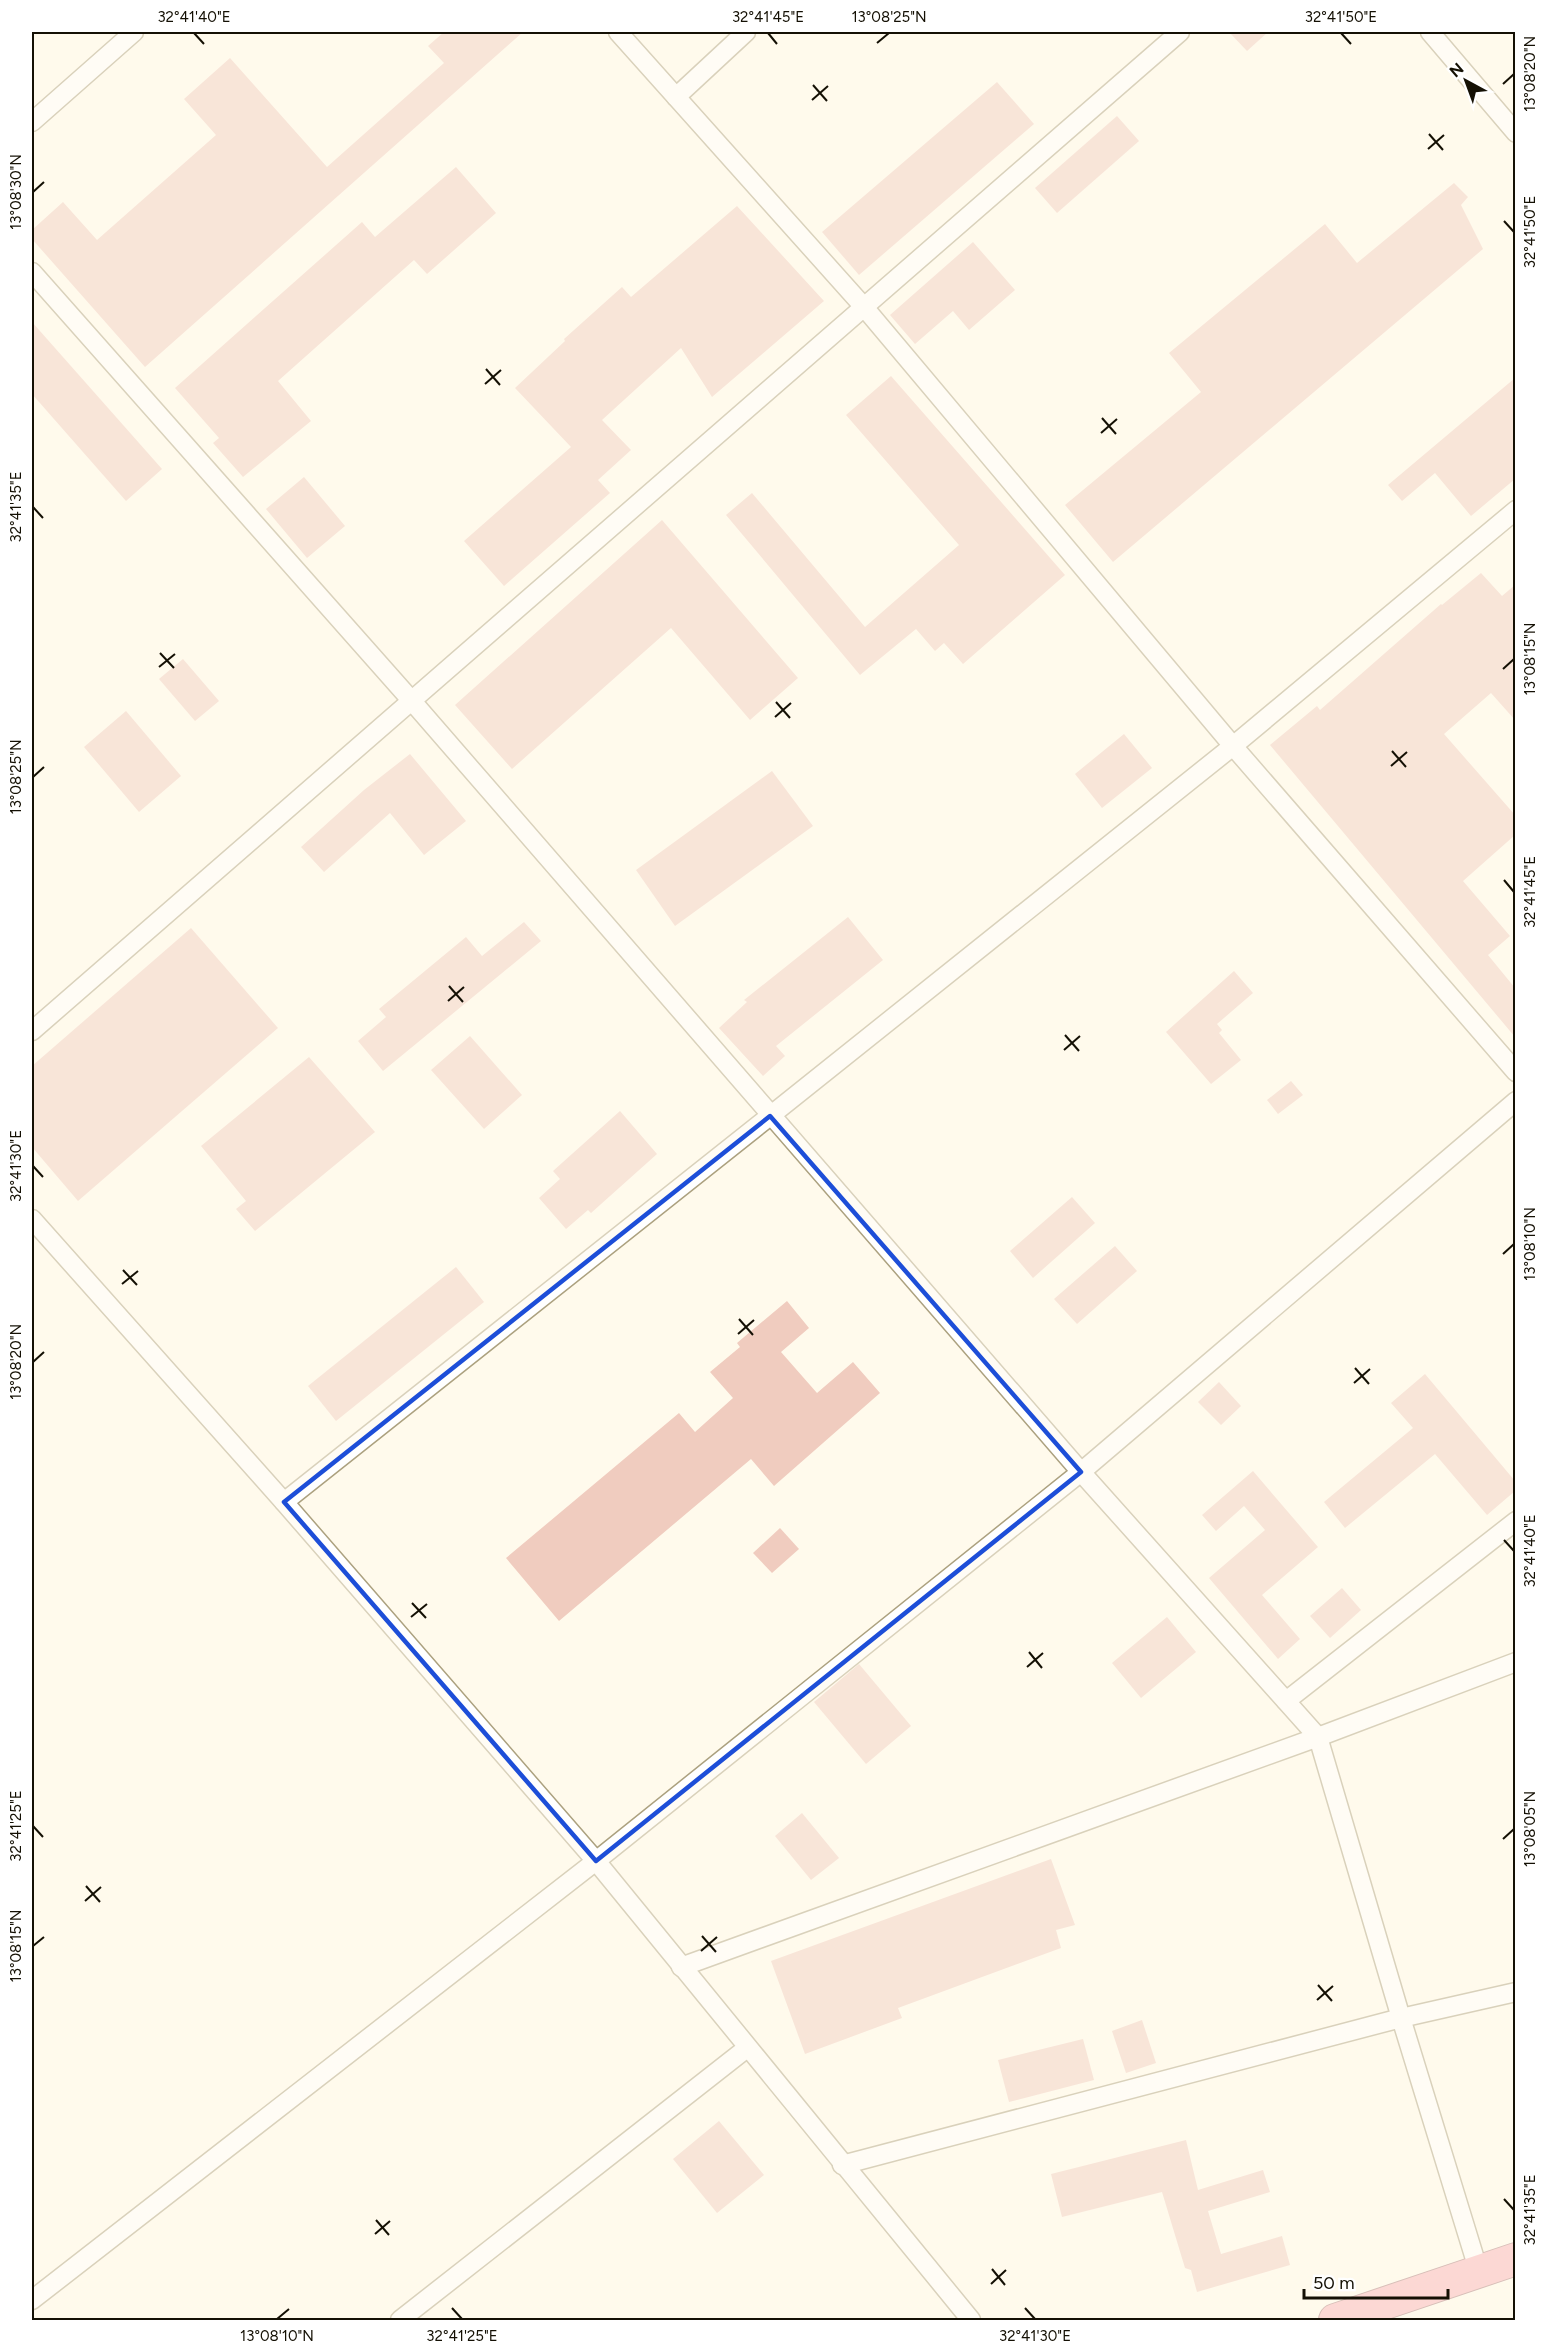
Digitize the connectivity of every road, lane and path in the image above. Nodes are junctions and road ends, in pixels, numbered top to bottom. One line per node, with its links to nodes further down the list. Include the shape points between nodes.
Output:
1 (134, 32): 7 (street)
2 (618, 32): 6 (street)
3 (746, 32): 6 (street)
4 (1180, 32): 10 (street)
5 (1430, 32): 8 (street)
6 (676, 97): 10 (street)
7 (32, 122)
8 (1515, 133)
9 (32, 272): 12 (street)
10 (864, 307): 12 (street); 13 (street)
11 (1515, 510): 13 (street)
12 (411, 700): 14 (street); 17 (street)
13 (1233, 746): 15 (street); 17 (street)
14 (32, 1031)
15 (1515, 1072)
16 (1515, 1101): 19 (street)
17 (770, 1116): 19 (street); 20 (street)
18 (32, 1219): 20 (street)
19 (1081, 1472): 23 (street); 25 (street)
20 (284, 1502): 25 (street)
21 (1515, 1521): 23 (street)
22 (1515, 1662): 24 (street)
23 (1286, 1701): 24 (street)
24 (1318, 1737): 26 (street); 28 (street)
25 (596, 1861): 26 (street); 33 (street)
26 (681, 1967): 29 (street)
27 (1515, 1992): 28 (street)
28 (1401, 2018): 30 (street); 32 (street)
29 (747, 2048): 30 (street); 34 (street)
30 (842, 2165): 35 (street)
31 (1515, 2259): 32 (highway)
32 (1479, 2271): 36 (highway)
33 (32, 2301)
34 (400, 2320)
35 (971, 2320)
36 (1335, 2320)

